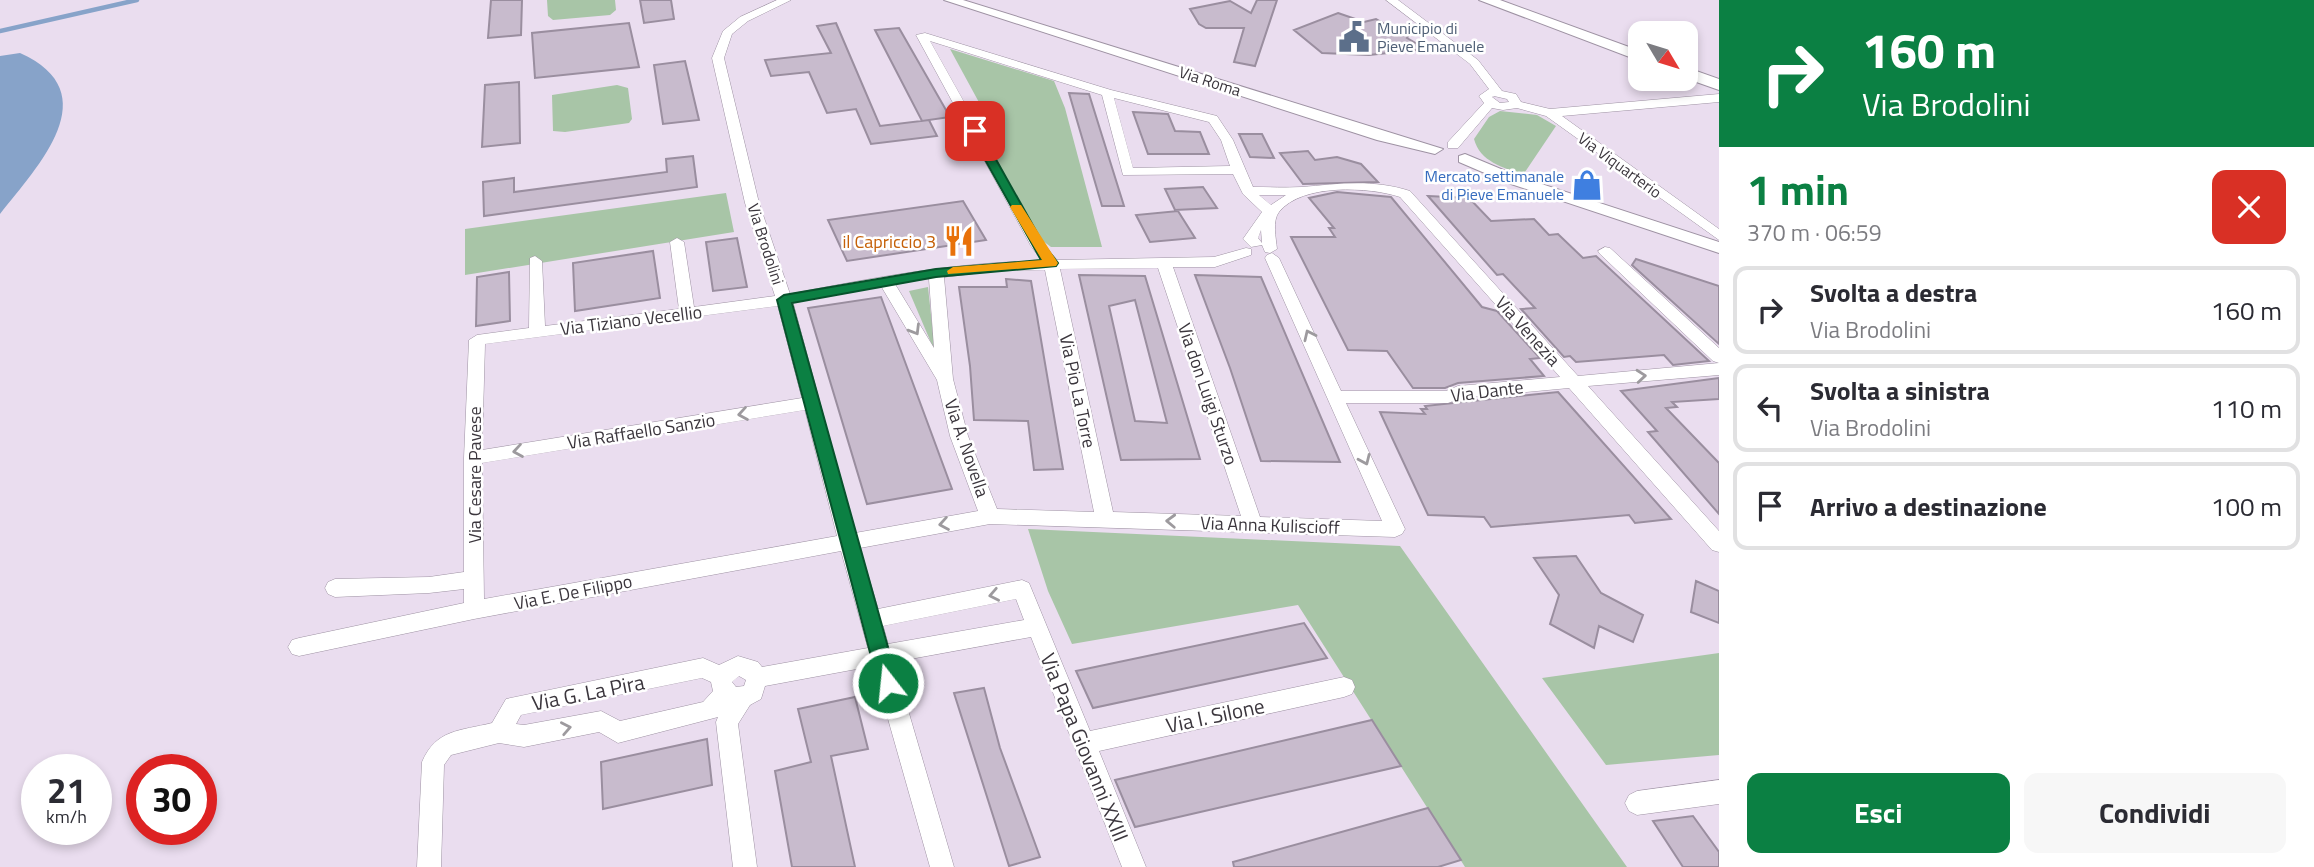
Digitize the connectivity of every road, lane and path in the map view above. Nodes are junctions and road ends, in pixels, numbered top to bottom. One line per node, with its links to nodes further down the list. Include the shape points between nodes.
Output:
1 (786, 0): 31 (street, Via Brodolini, via 752,15 727,33 718,58 751,203)
2 (950, 0): 6 (street, Via Roma)
3 (967, 0): 6 (street, Via Roma)
4 (1391, 0): 11 (street, via 1474,62)
5 (1486, 0): 7 (main road)
6 (986, 11): 15 (street, Via Roma, via 1382,137)
7 (1628, 52)
8 (1698, 77): 9 (main road)
9 (1719, 85)
10 (1107, 93): 17 (street, via 1213,119 1221,127); 17 (street, via 1128,172); 27 (street, via 921,35)
11 (1493, 97): 13 (street, Via Viquarterio, via 1512,97 1516,104); 14 (street)
12 (1719, 98): 13 (street)
13 (1550, 113): 21 (street, Via Viquarterio)
14 (1453, 145): 15 (street); 16 (street, via 1466,152)
15 (1435, 149): 16 (street, Via Roma, via 1447,159)
16 (1465, 159): 23 (street, via 1514,180)
17 (1235, 170): 18 (street)
18 (1248, 191): 19 (street, Via Venezia); 20 (street)
19 (1303, 191): 20 (street, Via Venezia); 38 (street, Via Venezia, via 1370,185 1405,194)
20 (1272, 212): 24 (street)
21 (1719, 236)
22 (677, 242): 32 (street)
23 (1719, 248)
24 (1261, 251): 28 (street, Via Brodolini, via 1215,262); 39 (street, Via Anna Kuliscioff, one-way to 24)
25 (1605, 251): 35 (street)
26 (535, 261): 33 (street)
27 (1051, 263): 28 (street, Via Brodolini); 29 (street, Via Brodolini); 43 (street, Via Pio La Torre)
28 (1164, 264): 44 (street, Via don Luigi Sturzo)
29 (936, 273): 30 (street, Via Brodolini); 37 (street, Via A. Novella)
30 (885, 280): 31 (street, Via Brodolini); 37 (street, Via A. Novella, one-way to 37)
31 (784, 300): 32 (street, Via Tiziano Vecellio); 40 (street)
32 (687, 314): 33 (street, Via Tiziano Vecellio)
33 (537, 331): 34 (street, Via Tiziano Vecellio)
34 (477, 340): 41 (street, Via Cesare Pavese)
35 (1719, 357)
36 (1719, 369): 38 (street, Via Dante, one-way to 36)
37 (944, 379): 42 (street, Via A. Novella, via 959,436)
38 (1573, 382): 39 (street, Via Dante, via 1448,397); 45 (street, Via Venezia)
39 (1338, 397): 44 (street, Via Anna Kuliscioff, one-way to 44, via 1395,529)
40 (810, 403): 41 (street, Via Raffaello Sanzio, one-way to 41); 46 (street)
41 (473, 458): 47 (street, Via Cesare Pavese)
42 (990, 516): 43 (street, Via Anna Kuliscioff); 46 (street, Via Anna Kuliscioff, one-way to 46)
43 (1105, 519): 44 (street, Via Anna Kuliscioff, one-way to 43)
44 (1252, 524)
45 (1716, 538)
46 (848, 541): 49 (street, Via E. De Filippo); 50 (street)
47 (474, 579): 48 (street); 49 (street, Via Cesare Pavese)
48 (335, 588)
49 (474, 610): 52 (street, Via E. De Filippo)
50 (870, 620): 51 (street, Via Papa Giovanni XXIII, one-way to 50, via 1022,589); 53 (street)
51 (1035, 626): 53 (street); 58 (street, Via Papa Giovanni XXIII)
52 (299, 647)
53 (881, 657): 54 (street, Via G. La Pira); 63 (street)
54 (757, 678): 56 (street, via 752,692); 56 (street, Via G. La Pira, via 745,666 732,668)
55 (1344, 687): 58 (street, Via I. Silone)
56 (730, 690): 57 (street, one-way to 56, via 524,736 601,721 618,732 709,711); 57 (street, Via G. La Pira, via 703,668 514,706); 62 (street, via 727,722)
57 (499, 733): 61 (street, via 444,746 433,762)
58 (1085, 743): 64 (street, Via Papa Giovanni XXIII)
59 (1719, 792): 60 (street)
60 (1637, 803)
61 (429, 867)
62 (745, 867)
63 (942, 867)
64 (1134, 867)

